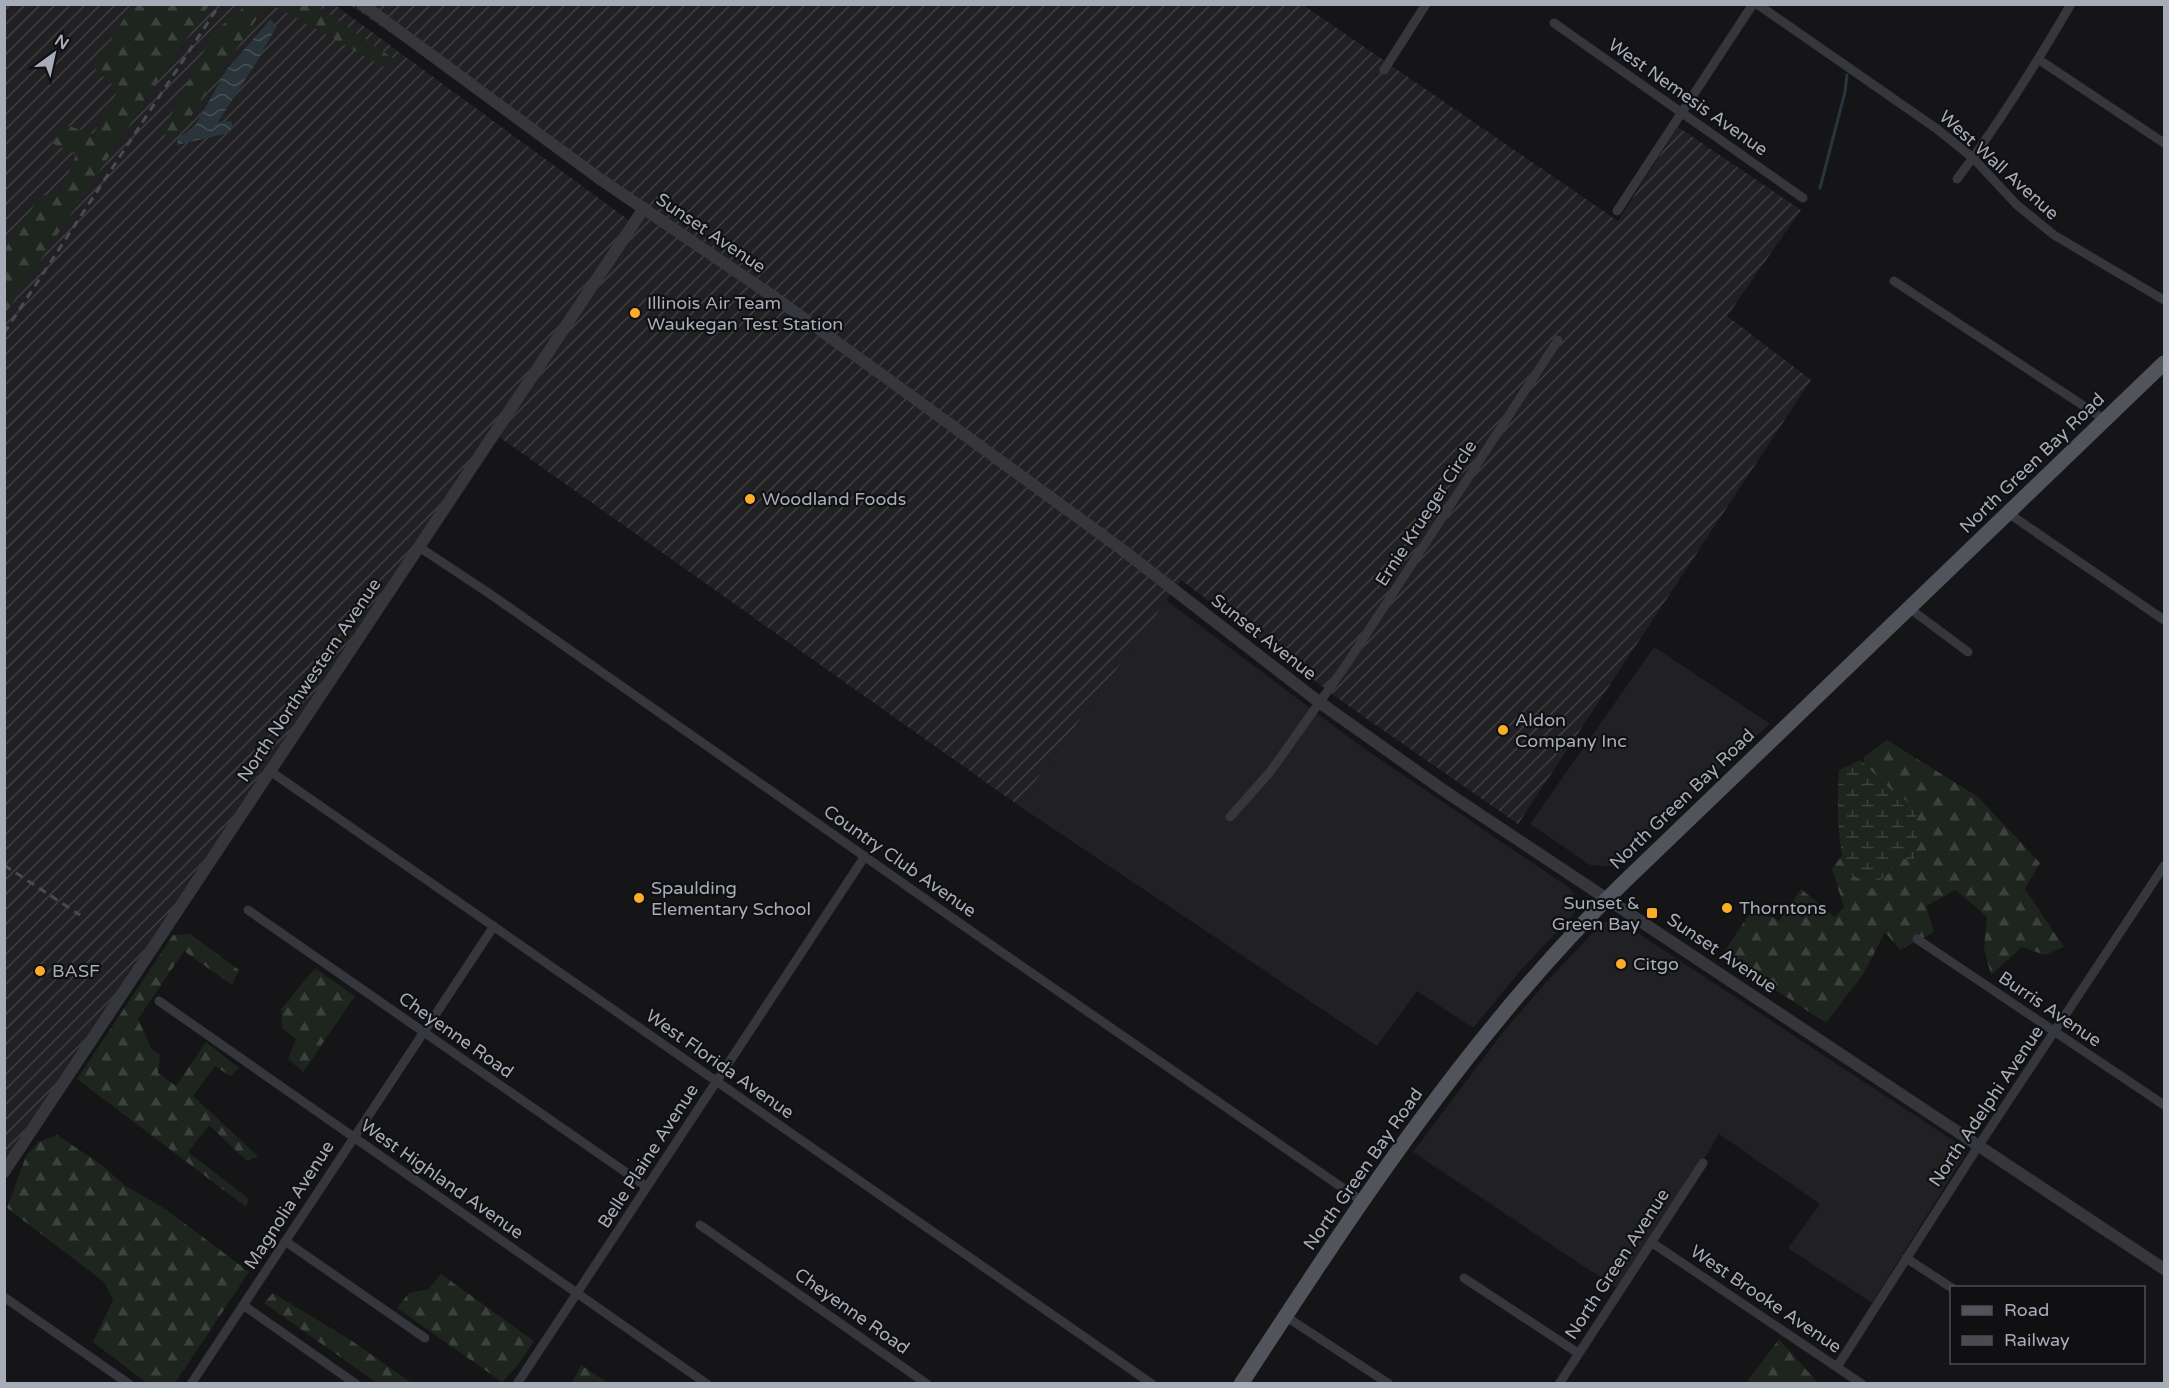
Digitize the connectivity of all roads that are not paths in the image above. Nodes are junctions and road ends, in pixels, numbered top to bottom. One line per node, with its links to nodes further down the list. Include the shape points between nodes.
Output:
1 (362, 4): 13 (street, Sunset Avenue)
2 (1426, 4): 7 (street)
3 (1755, 4): 8 (street); 10 (street, West Wall Avenue, via 1937,129)
4 (2071, 4): 6 (street)
5 (1554, 22): 8 (street, West Nemesis Avenue)
6 (2038, 59): 9 (street); 10 (street)
7 (1384, 70)
8 (1683, 113): 12 (street, West Nemesis Avenue); 14 (street)
9 (2164, 143)
10 (1972, 158): 11 (street); 16 (street, West Wall Avenue, via 2017,205 2054,235)
11 (1956, 179)
12 (1803, 198)
13 (644, 208): 21 (street, North Northwestern Avenue); 25 (street, Sunset Avenue, via 1072,513)
14 (1617, 211)
15 (1894, 281): 19 (street)
16 (2164, 300)
17 (1558, 340): 25 (street, Ernie Krueger Circle)
18 (2164, 363): 19 (main road, North Green Bay Road)
19 (2104, 420): 20 (main road, North Green Bay Road)
20 (2008, 513): 22 (main road, North Green Bay Road); 23 (street)
21 (419, 547): 26 (street, North Northwestern Avenue); 28 (street, Country Club Avenue)
22 (1909, 608): 24 (street); 30 (main road, North Green Bay Road)
23 (2164, 620)
24 (1968, 652)
25 (1319, 702): 27 (street, Ernie Krueger Circle, via 1270,772); 30 (street, Sunset Avenue)
26 (270, 771): 32 (street, West Florida Avenue); 42 (street, North Northwestern Avenue)
27 (1230, 817)
28 (866, 856): 37 (street, Belle Plaine Avenue); 44 (street, Country Club Avenue)
29 (2164, 866): 35 (street, North Adelphi Avenue)
30 (1607, 899): 40 (street, Sunset Avenue); 44 (main road, North Green Bay Road, via 1490,1028)
31 (248, 910): 36 (street, Cheyenne Road)
32 (494, 926): 36 (street, Magnolia Avenue); 37 (street, West Florida Avenue)
33 (1917, 939): 35 (street, Burris Avenue)
34 (159, 1001): 39 (street, West Highland Avenue)
35 (2055, 1032): 38 (street, Burris Avenue); 40 (street, North Adelphi Avenue)
36 (423, 1033): 39 (street, Magnolia Avenue); 43 (street, Cheyenne Road)
37 (717, 1081): 43 (street, Belle Plaine Avenue); 65 (street, West Florida Avenue)
38 (2164, 1105)
39 (353, 1138): 46 (street, Magnolia Avenue); 52 (street, West Highland Avenue)
40 (1979, 1145): 48 (street, North Adelphi Avenue); 49 (street, Sunset Avenue)
41 (1703, 1163): 47 (street, North Green Avenue)
42 (4, 1172)
43 (647, 1187): 52 (street, Belle Plaine Avenue)
44 (1363, 1202): 55 (main road, North Green Bay Road)
45 (700, 1225): 64 (street, Cheyenne Road)
46 (285, 1241): 54 (street, Magnolia Avenue); 56 (street)
47 (1651, 1242): 57 (street, North Green Avenue); 58 (street, West Brooke Avenue)
48 (1906, 1258): 51 (street); 58 (street, North Adelphi Avenue)
49 (2164, 1269)
50 (1464, 1278): 57 (street)
51 (1950, 1287)
52 (577, 1293): 62 (street, Belle Plaine Avenue); 63 (street, West Highland Avenue)
53 (4, 1297): 59 (street)
54 (243, 1305): 60 (street, Magnolia Avenue); 61 (street)
55 (1285, 1316): 66 (main road, North Green Bay Road); 67 (street)
56 (425, 1338)
57 (1578, 1353): 68 (street, North Green Avenue)
58 (1837, 1367): 69 (street, West Brooke Avenue)
59 (129, 1383)
60 (191, 1383)
61 (356, 1383)
62 (517, 1383)
63 (706, 1383)
64 (927, 1383)
65 (1152, 1383)
66 (1241, 1383)
67 (1389, 1383)
68 (1559, 1383)
69 (1862, 1383)

